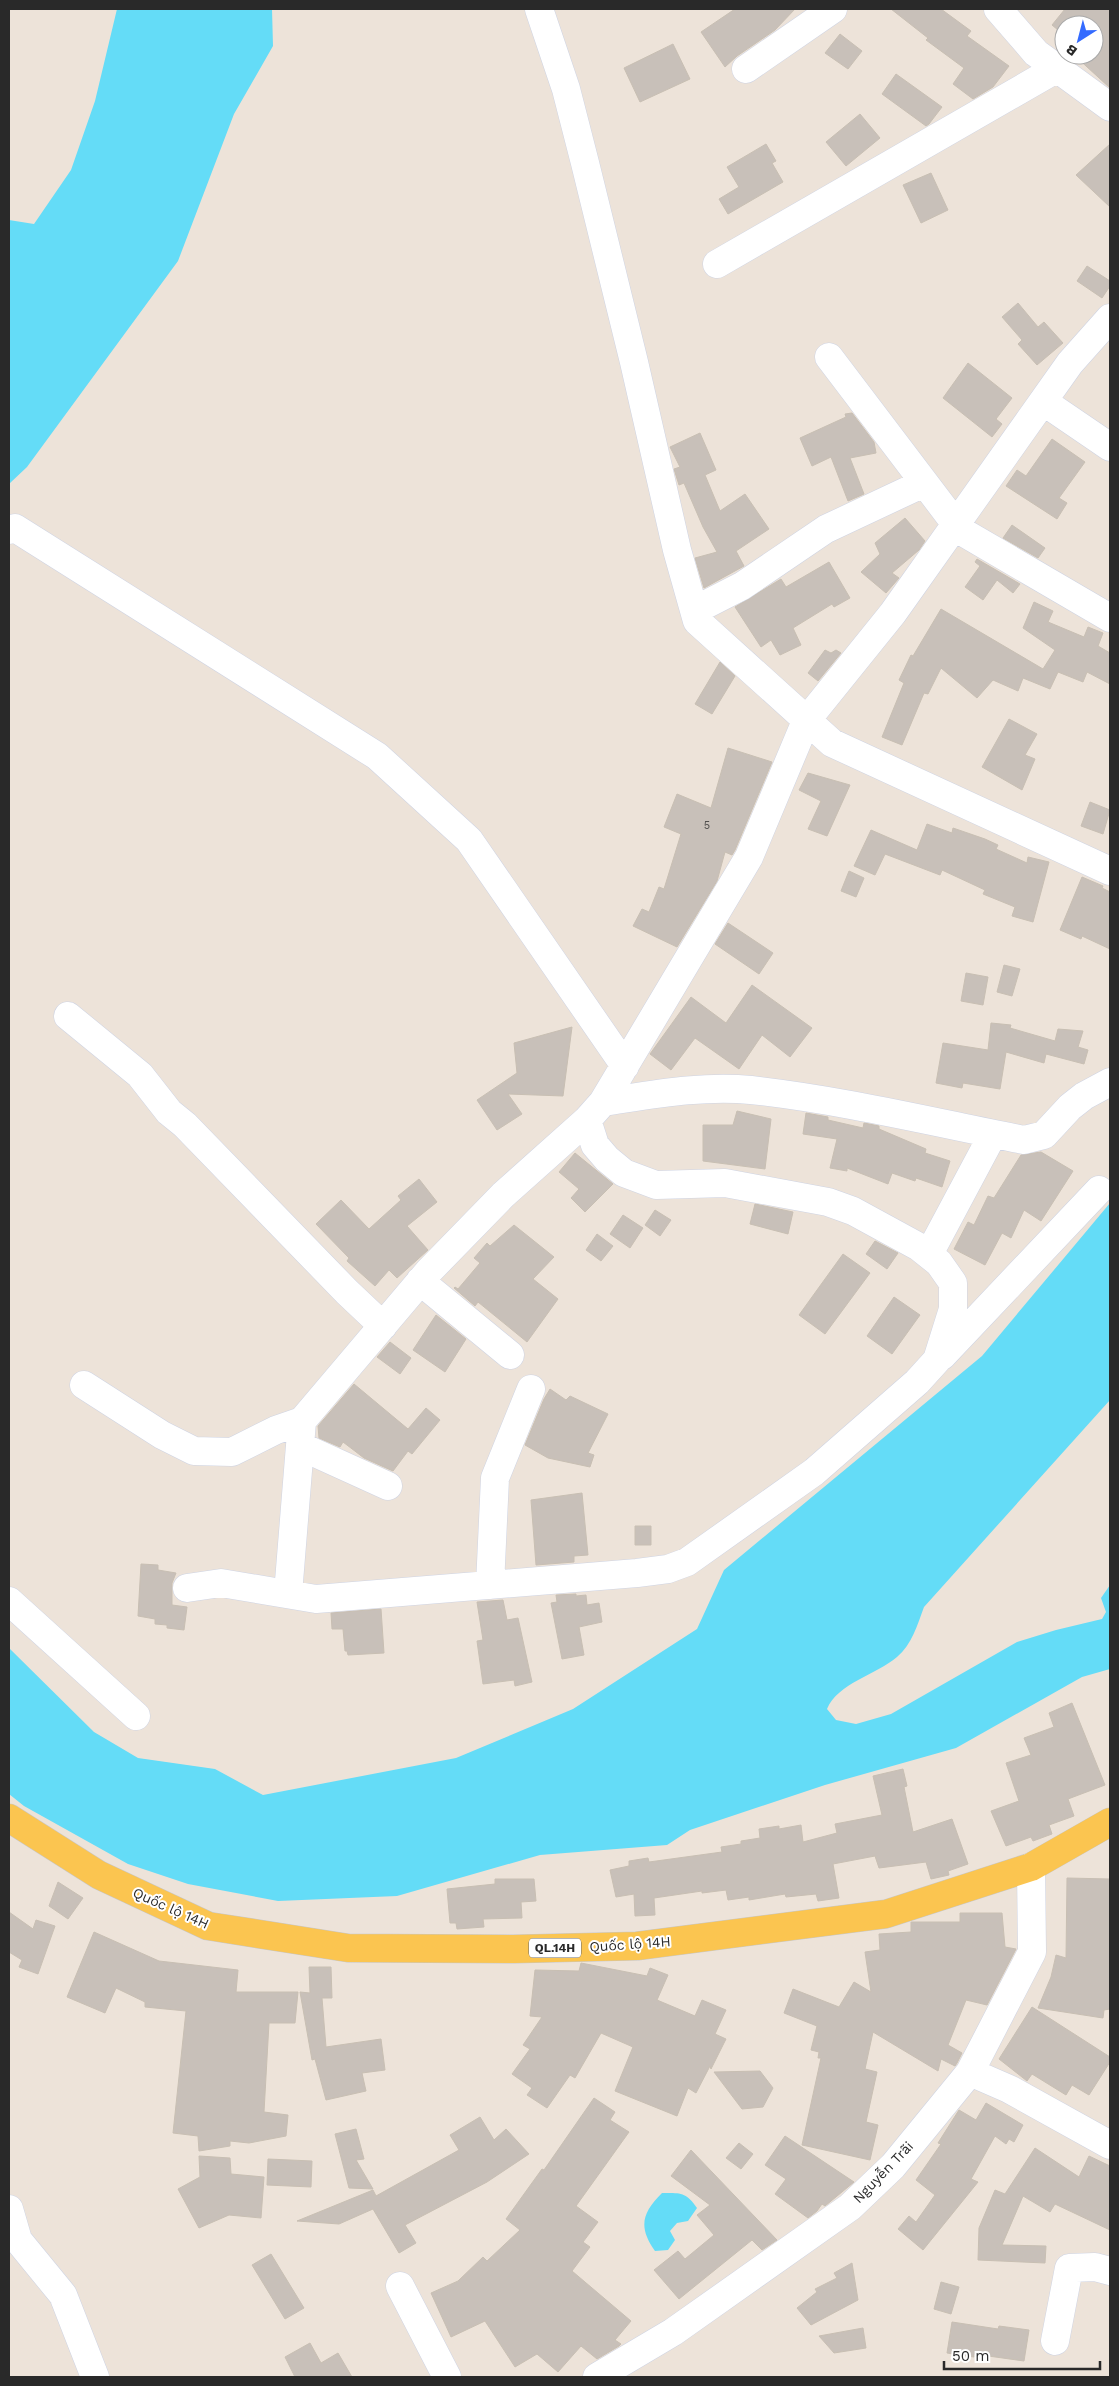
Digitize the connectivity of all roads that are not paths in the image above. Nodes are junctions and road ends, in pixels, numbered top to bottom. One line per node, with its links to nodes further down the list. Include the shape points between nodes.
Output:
1 (539, 9): 15 (street, via 571,107 677,550)
2 (833, 9): 5 (street)
3 (1009, 13): 4 (street, via 1036,53)
4 (1056, 68): 6 (street); 7 (street)
5 (746, 69)
6 (1110, 108)
7 (717, 264)
8 (1110, 318): 10 (street, via 1070,363)
9 (829, 357): 12 (street)
10 (1044, 402): 11 (street); 13 (street)
11 (1110, 446)
12 (924, 483): 13 (street); 15 (street, via 826,529 742,586 701,607)
13 (956, 525): 16 (street, via 961,531); 17 (street, via 893,613)
14 (9, 530): 20 (street, via 15,528 377,756 469,840)
15 (697, 616): 17 (street, via 700,625)
16 (1110, 618)
17 (806, 721): 18 (street, via 832,743); 20 (street, via 749,857)
18 (1110, 871)
19 (68, 1016): 27 (street, via 149,1084 169,1112)
20 (625, 1066): 22 (street)
21 (1110, 1082): 23 (street, via 1070,1107 1044,1134 1024,1140)
22 (595, 1111): 23 (street, via 687,1091 750,1090); 25 (street, via 595,1145 624,1173 656,1185 725,1183 828,1202 853,1211); 26 (street, via 503,1195)
23 (993, 1134): 25 (street)
24 (1099, 1190): 29 (street)
25 (929, 1254): 29 (street, via 952,1283 953,1309)
26 (420, 1281): 27 (street); 28 (street)
27 (383, 1326): 32 (street)
28 (510, 1355)
29 (938, 1360): 34 (street, via 814,1472 687,1562 668,1569 637,1573)
30 (84, 1385): 32 (street, via 162,1435 194,1450 232,1452 276,1430)
31 (531, 1389): 34 (street, via 495,1478)
32 (300, 1434): 33 (street); 36 (street)
33 (388, 1486)
34 (490, 1585): 36 (street, via 316,1600)
35 (187, 1588): 36 (street, via 221,1583)
36 (288, 1594)
37 (9, 1601): 38 (street)
38 (136, 1716)
39 (9, 1818): 41 (main road, Quốc lộ 14H / QL.14H, via 99,1875 208,1926 348,1948 637,1946 886,1914)
40 (1110, 1822): 41 (main road, Quốc lộ 14H / QL.14H)
41 (1030, 1866): 42 (street, Nguyễn Trãi, via 1032,1952)
42 (970, 2072): 43 (street, via 1009,2089); 50 (street, Nguyễn Trãi, via 893,2166 850,2207 673,2332)
43 (1110, 2145)
44 (9, 2209): 48 (street, via 18,2240 63,2295)
45 (1110, 2272): 47 (street, via 1095,2267 1070,2268)
46 (400, 2286): 49 (street)
47 (1054, 2341)
48 (95, 2377)
49 (447, 2377)
50 (597, 2377)

